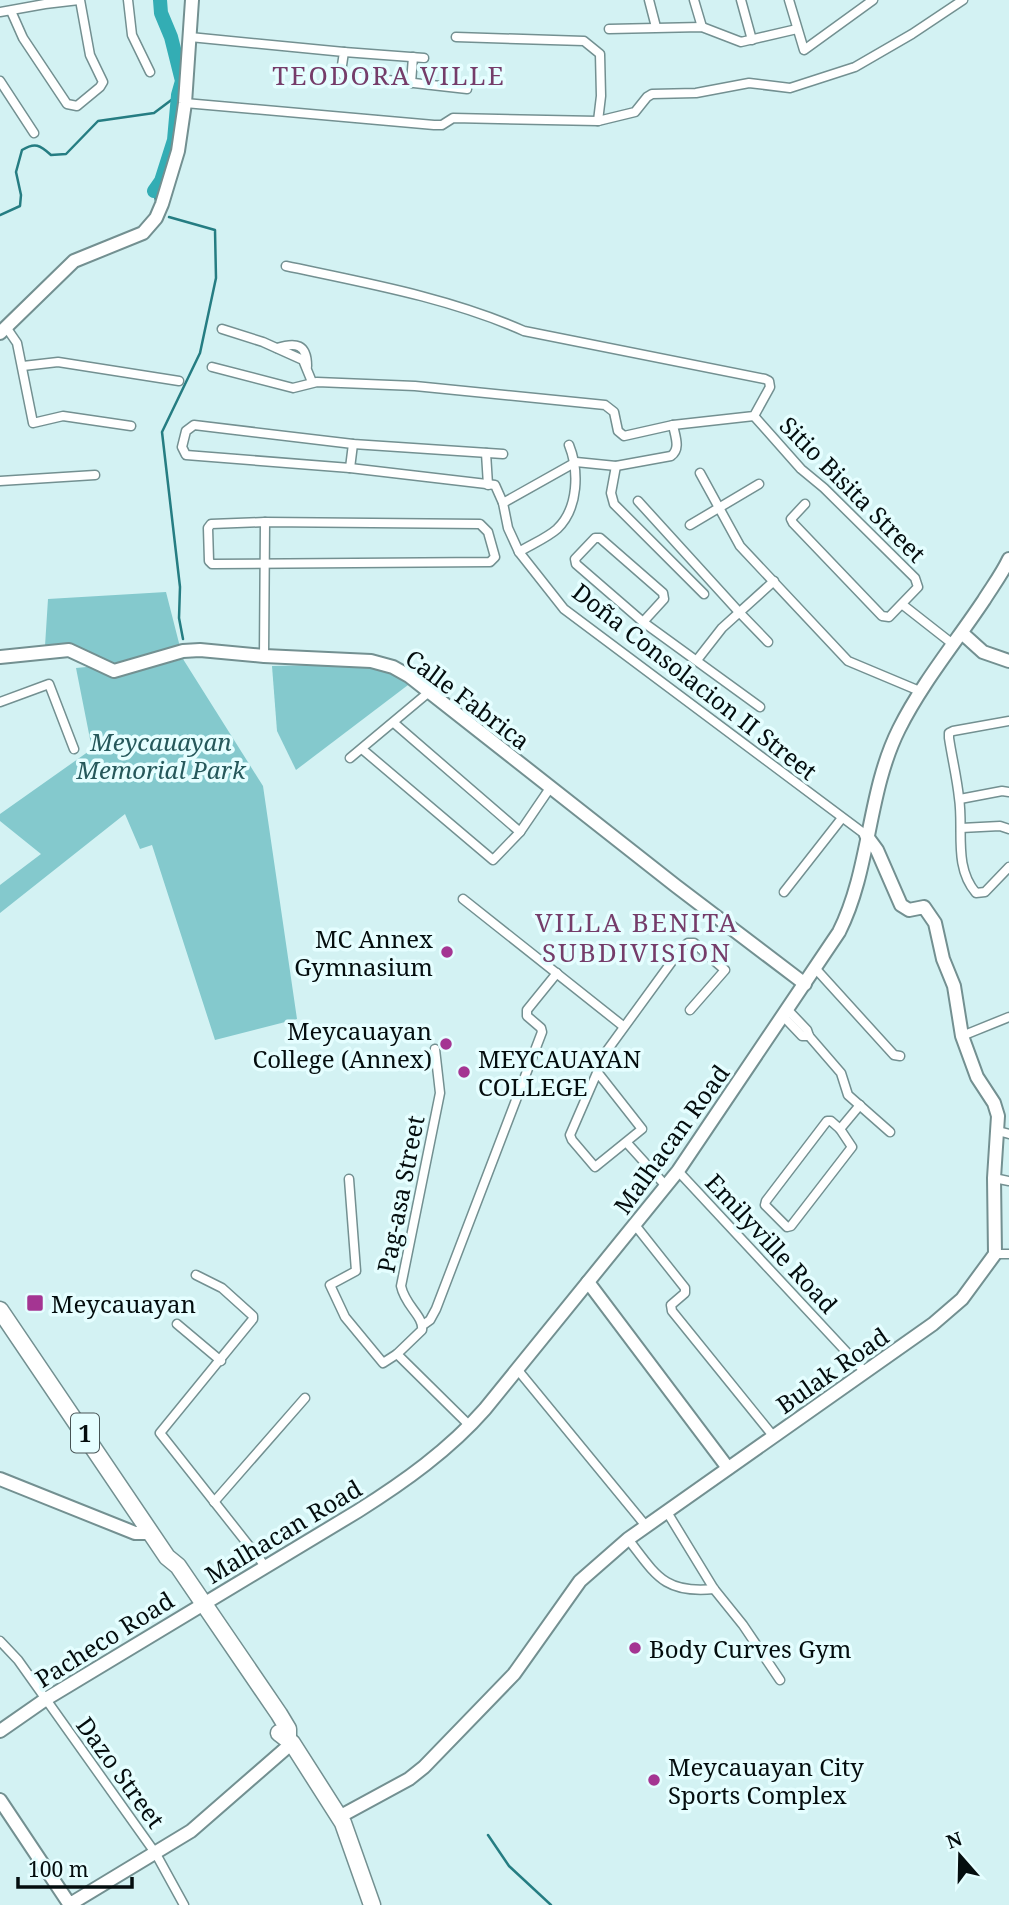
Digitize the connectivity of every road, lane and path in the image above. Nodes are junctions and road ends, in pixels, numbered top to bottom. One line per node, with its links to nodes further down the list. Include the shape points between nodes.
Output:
1 (80, 0): 10 (street); 11 (street, via 90,55 103,82 76,106 67,104 23,38)
2 (128, 0): 23 (street, via 132,35)
3 (192, 0): 17 (street)
4 (649, 0): 13 (street)
5 (694, 0): 14 (street)
6 (741, 0): 19 (street)
7 (789, 0): 16 (street)
8 (872, 0): 16 (street, via 804,50)
9 (962, 0): 28 (street, via 855,67 790,88 749,83 696,93 652,94 635,112)
10 (44, 2): 11 (street)
11 (11, 11): 12 (street)
12 (0, 12)
13 (656, 27): 14 (street); 15 (street)
14 (702, 27): 19 (street, via 741,41)
15 (609, 29)
16 (797, 29): 19 (street)
17 (190, 37): 20 (street); 27 (street)
18 (456, 37): 28 (street, via 584,41 600,54)
19 (752, 40)
20 (344, 52): 21 (street); 25 (street, via 344,75)
21 (413, 57): 22 (street); 25 (street)
22 (424, 58)
23 (150, 72)
24 (0, 81): 29 (street)
25 (411, 83): 26 (street)
26 (467, 89)
27 (185, 103): 28 (street, via 434,125 453,118); 31 (street, via 178,151 150,228 74,261)
28 (598, 121)
29 (34, 133)
30 (286, 266): 37 (street, via 382,286 495,318 524,331 765,379 770,387)
31 (3, 330): 33 (street, via 17,343)
32 (222, 330): 36 (street, via 303,360)
33 (23, 366): 35 (street, via 58,362); 39 (street, via 33,423 63,416)
34 (212, 367): 36 (street, via 293,388)
35 (179, 381)
36 (312, 382): 38 (street, via 415,386 605,405 614,412 618,431 624,436)
37 (754, 416): 38 (street); 63 (street, Sitio Bisita Street, via 801,469 915,578 918,587)
38 (673, 425): 45 (street, via 676,453)
39 (131, 426)
40 (353, 444): 42 (street); 46 (street); 46 (street, via 194,425 186,431 182,447 186,455)
41 (569, 444): 44 (street)
42 (486, 453): 43 (street); 51 (street)
43 (503, 454)
44 (576, 462): 45 (street); 53 (street); 58 (street, via 574,497 567,514 557,529)
45 (616, 466): 62 (street, via 611,493 614,504)
46 (351, 468): 51 (street)
47 (700, 473): 55 (street)
48 (95, 475): 49 (street)
49 (0, 481)
50 (759, 484): 55 (street)
51 (488, 485): 53 (street, via 495,485)
52 (638, 501): 64 (street)
53 (503, 503): 58 (street, Doña Consolacion II Street)
54 (805, 504): 63 (street, via 793,514 793,523 882,616 889,617)
55 (718, 506): 57 (street); 61 (street, via 740,546)
56 (265, 522): 59 (street); 59 (street, via 216,523 208,528 212,564); 59 (street, via 480,524 488,532 495,557 490,562)
57 (690, 525)
58 (519, 552): 85 (street, Doña Consolacion II Street, via 564,609)
59 (264, 562): 69 (street)
60 (1008, 563): 66 (street, Malhacan Road)
61 (774, 581): 64 (street); 74 (street, via 848,661)
62 (704, 594)
63 (903, 605): 68 (street)
64 (739, 612): 67 (street); 71 (street)
65 (643, 622): 65 (street, via 575,562 595,538 663,593 664,599); 71 (street)
66 (962, 633): 68 (street, Malhacan Road); 72 (street, via 984,652)
67 (768, 642)
68 (954, 645): 74 (street, Malhacan Road)
69 (264, 656): 70 (street, Calle Fabrica, via 189,650 114,671 69,650); 73 (street, Calle Fabrica, via 376,662 403,672)
70 (0, 657)
71 (697, 660): 76 (street)
72 (1009, 661)
73 (429, 692): 78 (street); 82 (street, Calle Fabrica)
74 (922, 692): 89 (street, Malhacan Road, via 885,765)
75 (0, 702): 79 (street, via 49,684)
76 (760, 707)
77 (1009, 721): 84 (street, via 949,733)
78 (394, 723): 80 (street); 88 (street)
79 (74, 749)
80 (362, 749): 81 (street); 88 (street, via 489,859 496,860)
81 (350, 758)
82 (550, 788): 88 (street); 95 (street, Calle Fabrica)
83 (1009, 792): 84 (street)
84 (960, 799): 86 (street)
85 (842, 818): 89 (street, Doña Consolacion II Street); 91 (street)
86 (961, 828): 87 (street); 90 (street, via 963,871 976,893 985,891)
87 (1009, 829)
88 (520, 832)
89 (866, 835): 93 (street, Malhacan Road, via 861,875 849,911); 100 (street, via 901,905 909,910 925,907 930,914 954,986)
90 (1009, 867)
91 (784, 892)
92 (463, 899): 94 (street)
93 (815, 968): 95 (street, Malhacan Road); 102 (street, via 894,1055)
94 (557, 973): 99 (street); 121 (street, via 527,1010 542,1032 436,1310)
95 (805, 984): 97 (street, Malhacan Road)
96 (690, 1010): 99 (street, via 725,970 694,943 681,949)
97 (785, 1013): 104 (street, via 807,1030 838,1068 845,1090); 109 (street, Malhacan Road)
98 (1009, 1018): 100 (street)
99 (623, 1026): 103 (street)
100 (962, 1036): 107 (street)
101 (435, 1049): 121 (street, Pag-asa Street, via 440,1093 401,1286 403,1297)
102 (900, 1056)
103 (598, 1073): 108 (street, via 641,1127); 108 (street, via 572,1128 572,1140 595,1167)
104 (860, 1105): 105 (street); 106 (street)
105 (840, 1129): 105 (street, via 831,1121 824,1123 766,1200 765,1205 787,1227 851,1150 852,1143)
106 (890, 1132)
107 (1004, 1133): 110 (street)
108 (627, 1143): 113 (street)
109 (678, 1171): 113 (street, Malhacan Road); 125 (street, Emilyville Road)
110 (994, 1178): 112 (street); 115 (street)
111 (349, 1179): 122 (street, via 355,1271 330,1285 345,1317 383,1363)
112 (1009, 1181)
113 (666, 1186): 114 (street, Malhacan Road)
114 (635, 1225): 118 (street, Malhacan Road); 128 (street, via 685,1288 671,1305 672,1311)
115 (995, 1254): 116 (street); 125 (street, Bulak Road, via 962,1300)
116 (1009, 1254)
117 (196, 1275): 123 (street, via 222,1288 253,1316)
118 (588, 1282): 124 (street, Malhacan Road); 129 (street)
119 (0, 1310): 134 (highway, 1)
120 (177, 1324): 123 (street)
121 (423, 1325): 122 (street)
122 (397, 1354): 127 (street)
123 (220, 1361): 131 (street, via 159,1433)
124 (517, 1369): 127 (street, Malhacan Road); 133 (street)
125 (866, 1373): 128 (street, Bulak Road)
126 (305, 1398): 131 (street)
127 (470, 1426): 136 (street, Malhacan Road, via 402,1482)
128 (774, 1437): 129 (street, Bulak Road)
129 (728, 1468): 132 (street, Bulak Road)
130 (0, 1479): 134 (street, via 135,1533)
131 (214, 1502): 136 (street)
132 (667, 1512): 133 (street, Bulak Road); 137 (street)
133 (646, 1526): 135 (street, Bulak Road)
134 (151, 1533): 138 (highway, 1, via 178,1566)
135 (628, 1539): 137 (street, via 657,1575 673,1586 693,1591); 145 (street, Bulak Road, via 580,1581 514,1674 424,1767)
136 (265, 1566): 138 (street, Malhacan Road)
137 (714, 1589): 140 (street)
138 (199, 1606): 141 (street, Pacheco Road); 143 (highway, 1, via 280,1733)
139 (0, 1641): 141 (street, Dazo Street)
140 (780, 1680)
141 (46, 1699): 142 (street, Pacheco Road); 146 (street, Dazo Street)
142 (0, 1731)
143 (290, 1740): 145 (highway, 1); 146 (street, via 191,1831)
144 (0, 1800): 147 (street)
145 (339, 1817): 149 (highway, 1)
146 (156, 1854): 147 (street); 148 (street, Dazo Street)
147 (74, 1903)
148 (184, 1905)
149 (372, 1905)

